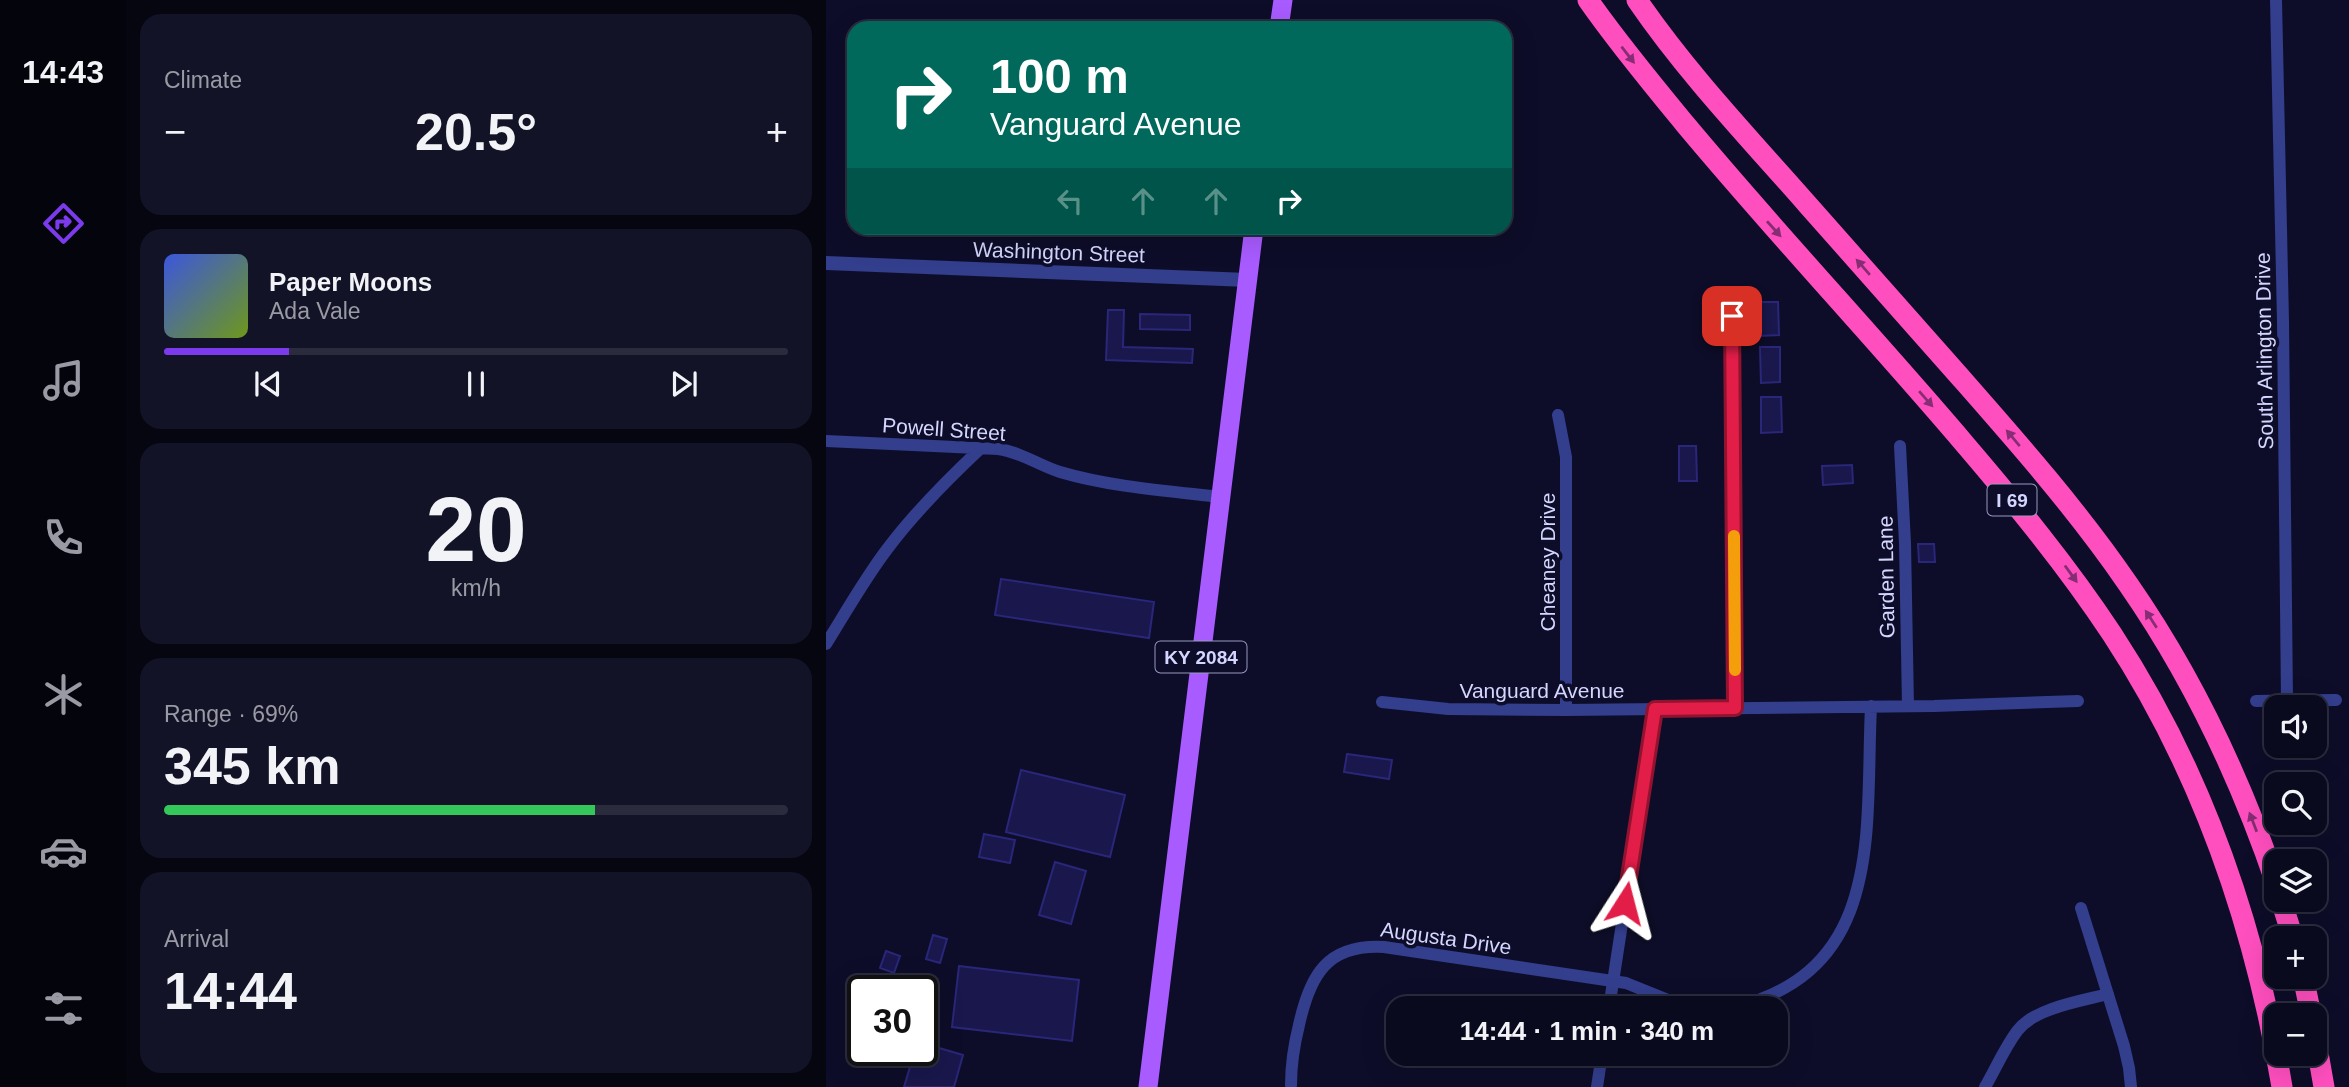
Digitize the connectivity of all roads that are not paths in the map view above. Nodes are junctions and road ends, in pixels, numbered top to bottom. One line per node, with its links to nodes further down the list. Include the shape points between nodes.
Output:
1 (1283, 0): 5 (main road)
2 (1588, 0): 42 (highway, I 69, one-way to 42, via 1757,211 2042,535 2113,635 2171,737 2224,856 2264,990)
3 (1637, 0): 28 (highway, I 69, one-way to 3, via 2207,718 2157,628 2099,543 2001,423 1736,123)
4 (2276, 0): 16 (street, South Arlington Drive)
5 (1280, 21)
6 (1253, 235): 8 (main road, KY 2084)
7 (826, 262): 8 (street, Washington Street)
8 (1248, 281): 14 (main road, KY 2084)
9 (1732, 316): 25 (street)
10 (1558, 415): 27 (street, Cheaney Drive, via 1566,457)
11 (826, 441): 13 (street, Powell Street)
12 (1900, 446): 24 (street, Garden Lane)
13 (980, 449): 14 (street, Powell Street, via 1010,451 1059,472 1090,479); 15 (street, via 888,548)
14 (1221, 497): 38 (main road, KY 2084)
15 (826, 644)
16 (2287, 695)
17 (2327, 700): 18 (street)
18 (2336, 700)
19 (2078, 701): 24 (street)
20 (2256, 701): 21 (street)
21 (2264, 701)
22 (1382, 702): 27 (street, Vanguard Avenue, via 1448,709)
23 (1871, 706): 24 (street, Vanguard Avenue); 25 (street, Vanguard Avenue); 34 (street, via 1869,815 1856,897 1832,947 1803,976)
24 (1908, 706)
25 (1735, 708): 26 (street, Vanguard Avenue)
26 (1655, 709): 27 (street, Vanguard Avenue); 30 (street)
27 (1566, 710)
28 (2264, 851)
29 (2081, 908): 31 (street)
30 (1614, 981): 32 (street); 33 (street, Augusta Drive); 37 (street, Augusta Drive, via 1384,947 1348,950 1326,963 1311,984 1296,1036)
31 (2108, 994): 40 (street, via 2056,1007 2018,1029); 41 (street)
32 (1611, 996)
33 (1657, 996)
34 (1770, 996)
35 (1600, 1066): 39 (street)
36 (2320, 1066): 43 (highway)
37 (1292, 1084)
38 (1148, 1087)
39 (1597, 1087)
40 (1985, 1087)
41 (2131, 1087)
42 (2282, 1087)
43 (2324, 1087)

